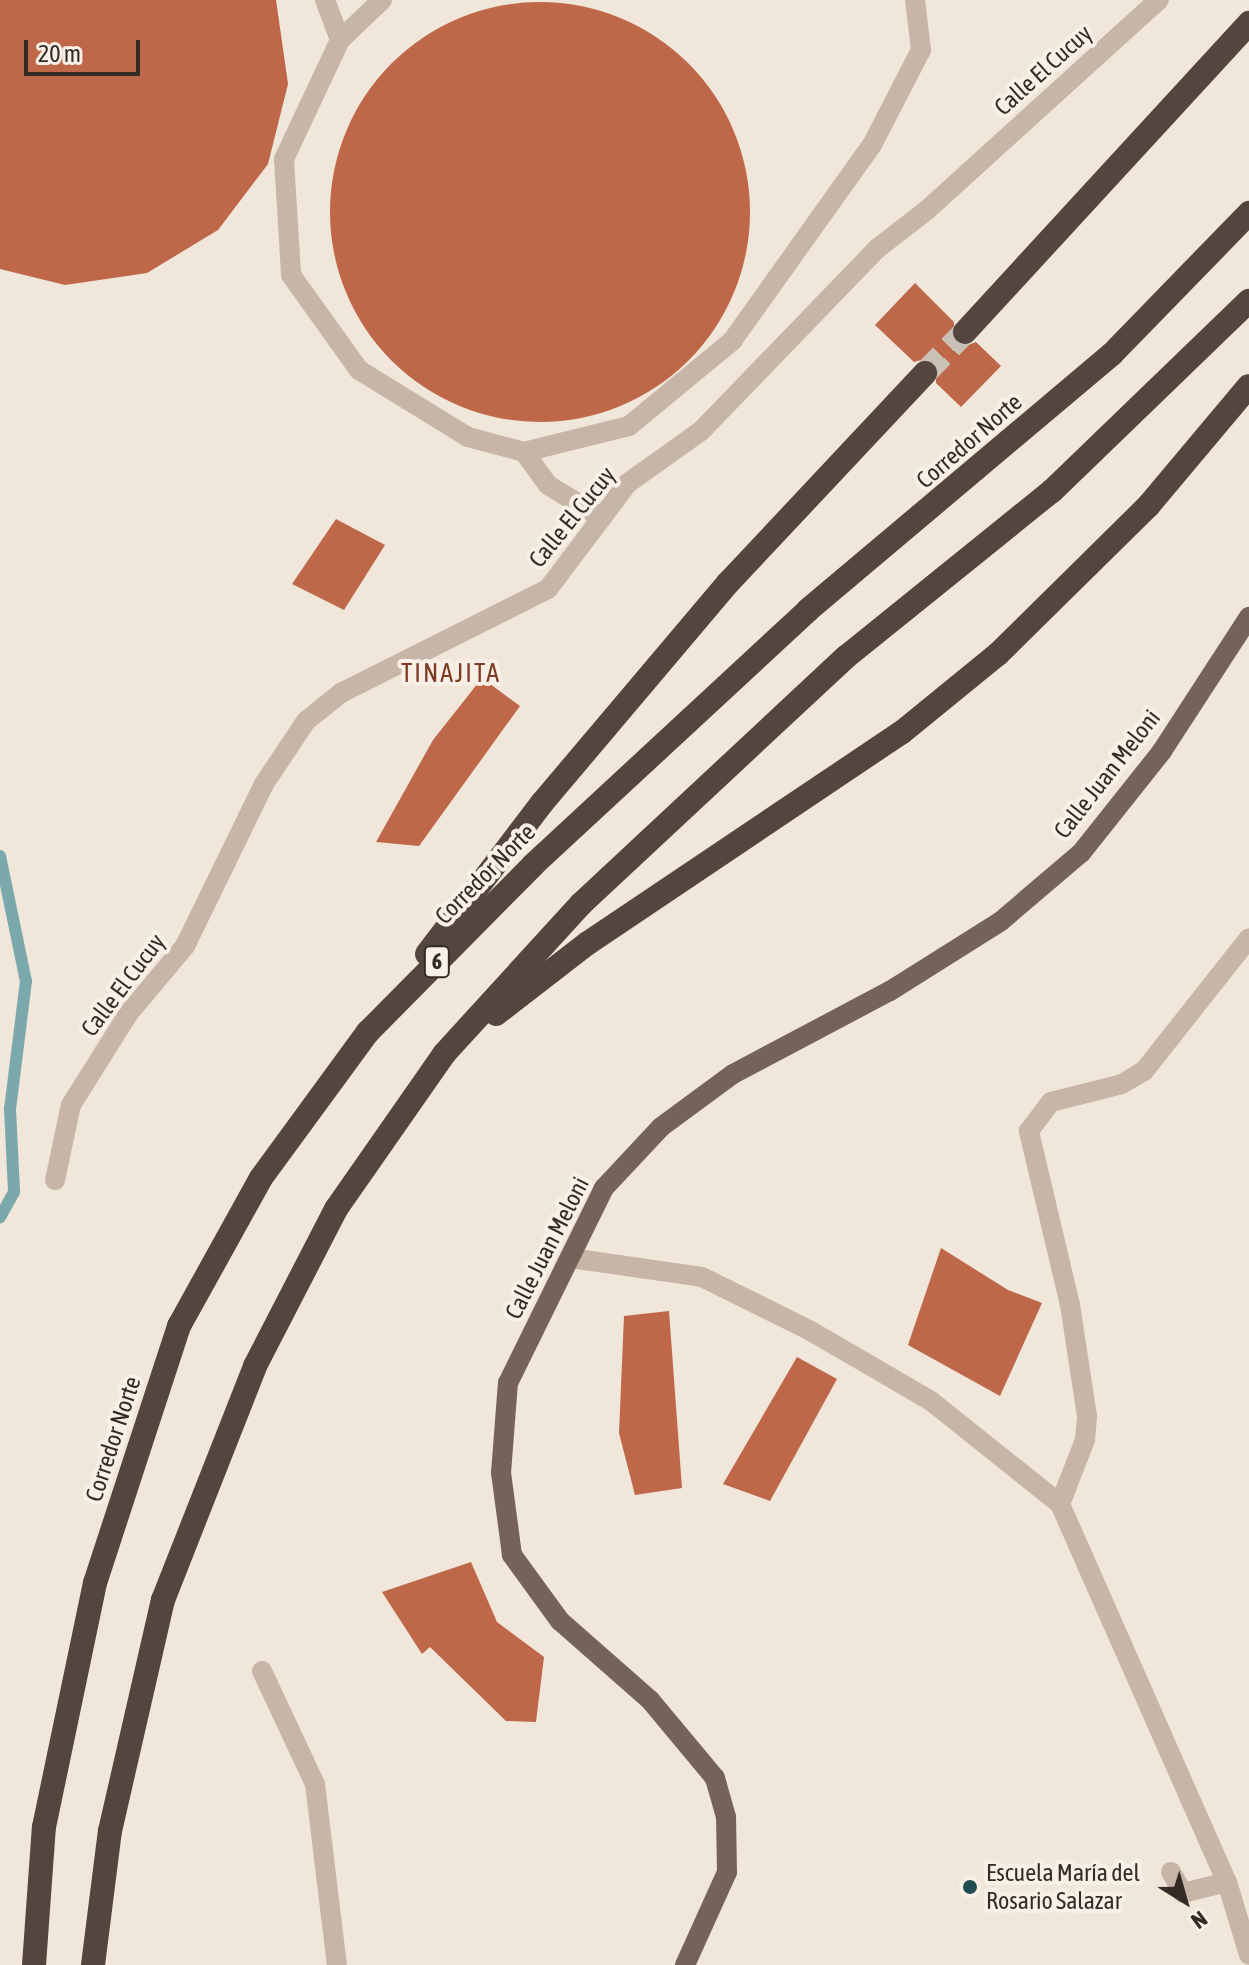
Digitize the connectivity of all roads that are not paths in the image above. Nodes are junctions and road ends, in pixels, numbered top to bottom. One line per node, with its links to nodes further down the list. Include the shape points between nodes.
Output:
1 (325, 0): 6 (street)
2 (382, 0): 6 (street)
3 (915, 0): 12 (street, via 921,50 873,143 732,341 629,426)
4 (1159, 0): 13 (street, Calle El Cucuy, via 878,248 701,431 628,483)
5 (1249, 23): 9 (highway)
6 (340, 40): 12 (street, via 284,159 291,275 359,370 468,437)
7 (1249, 213): 16 (highway, Corredor Norte / 6, via 1112,354 679,724)
8 (1249, 301): 17 (highway, via 1052,491 846,657 718,773 581,904)
9 (965, 332)
10 (925, 373): 16 (highway, via 728,583 614,717)
11 (1249, 386): 17 (highway, via 1149,505 998,654 901,733 600,934)
12 (524, 452): 13 (street, via 548,485)
13 (602, 518): 18 (street, Calle El Cucuy, via 548,589 341,693 306,721 264,784 185,946 128,1014 71,1105)
14 (1249, 617): 19 (main road, Calle Juan Meloni, via 1162,751 1081,853 1001,921 890,991 733,1074 661,1127 604,1188)
15 (1249, 938): 20 (street, via 1144,1071 1122,1084 1051,1102 1029,1131 1070,1305 1087,1416 1085,1440)
16 (368, 1032): 25 (highway, Corredor Norte / 6, via 261,1178 179,1326 95,1583 44,1827)
17 (444, 1054): 26 (highway, via 329,1222 255,1366 169,1585 110,1831)
18 (55, 1180)
19 (570, 1258): 20 (street, via 702,1277 809,1330 931,1401); 28 (main road, Calle Juan Meloni, via 508,1383 501,1473 512,1555 560,1621 650,1700 715,1778 726,1817 727,1872)
20 (1060, 1504): 23 (street)
21 (262, 1671): 27 (street, via 315,1784)
22 (1171, 1872): 23 (street, via 1183,1893)
23 (1227, 1882): 24 (street)
24 (1249, 1955)
25 (34, 1965)
26 (93, 1965)
27 (337, 1965)
28 (685, 1965)

